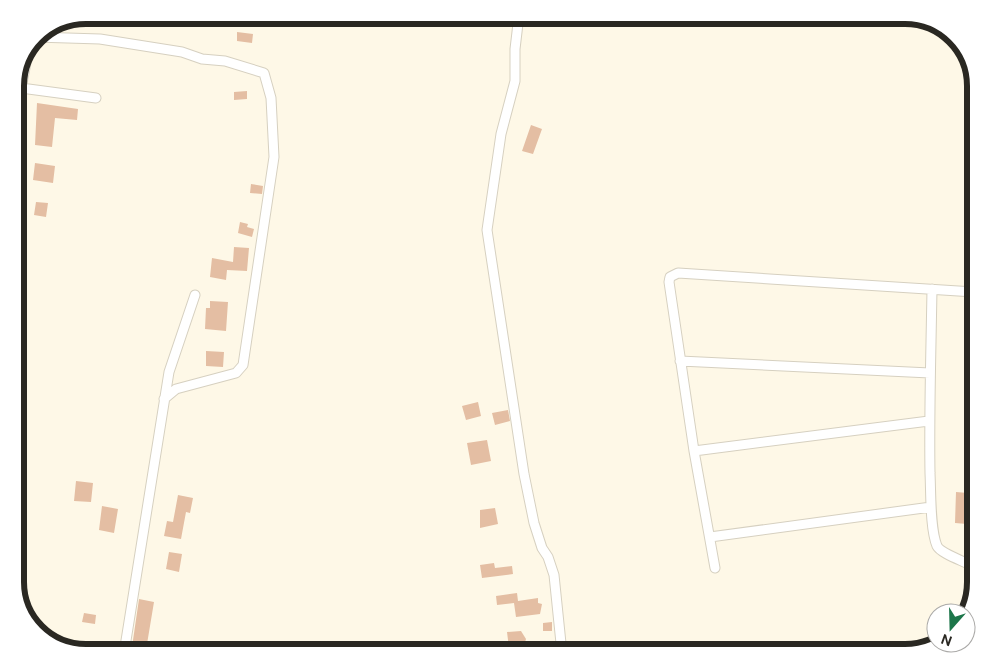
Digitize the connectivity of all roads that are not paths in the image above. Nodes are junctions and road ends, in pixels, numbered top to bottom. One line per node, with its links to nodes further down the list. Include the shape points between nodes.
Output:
1 (518, 24): 18 (street, via 515,81 501,134 487,230 524,474 534,523 554,575)
2 (47, 37): 10 (street, via 100,39 182,52 256,69 266,78 271,98 274,157 243,365 236,373 176,389)
3 (24, 88): 4 (street)
4 (96, 98)
5 (932, 289): 6 (street); 8 (street, via 678,273 670,276 669,282); 9 (street)
6 (967, 292)
7 (195, 295): 10 (street, via 169,372)
8 (680, 361): 9 (street); 12 (street)
9 (930, 373): 11 (street)
10 (164, 399): 17 (street)
11 (929, 420): 12 (street); 13 (street)
12 (694, 451): 14 (street)
13 (931, 507): 14 (street); 15 (street, via 937,546 941,552)
14 (710, 536): 16 (street)
15 (967, 561)
16 (716, 568)
17 (125, 644)
18 (561, 644)

